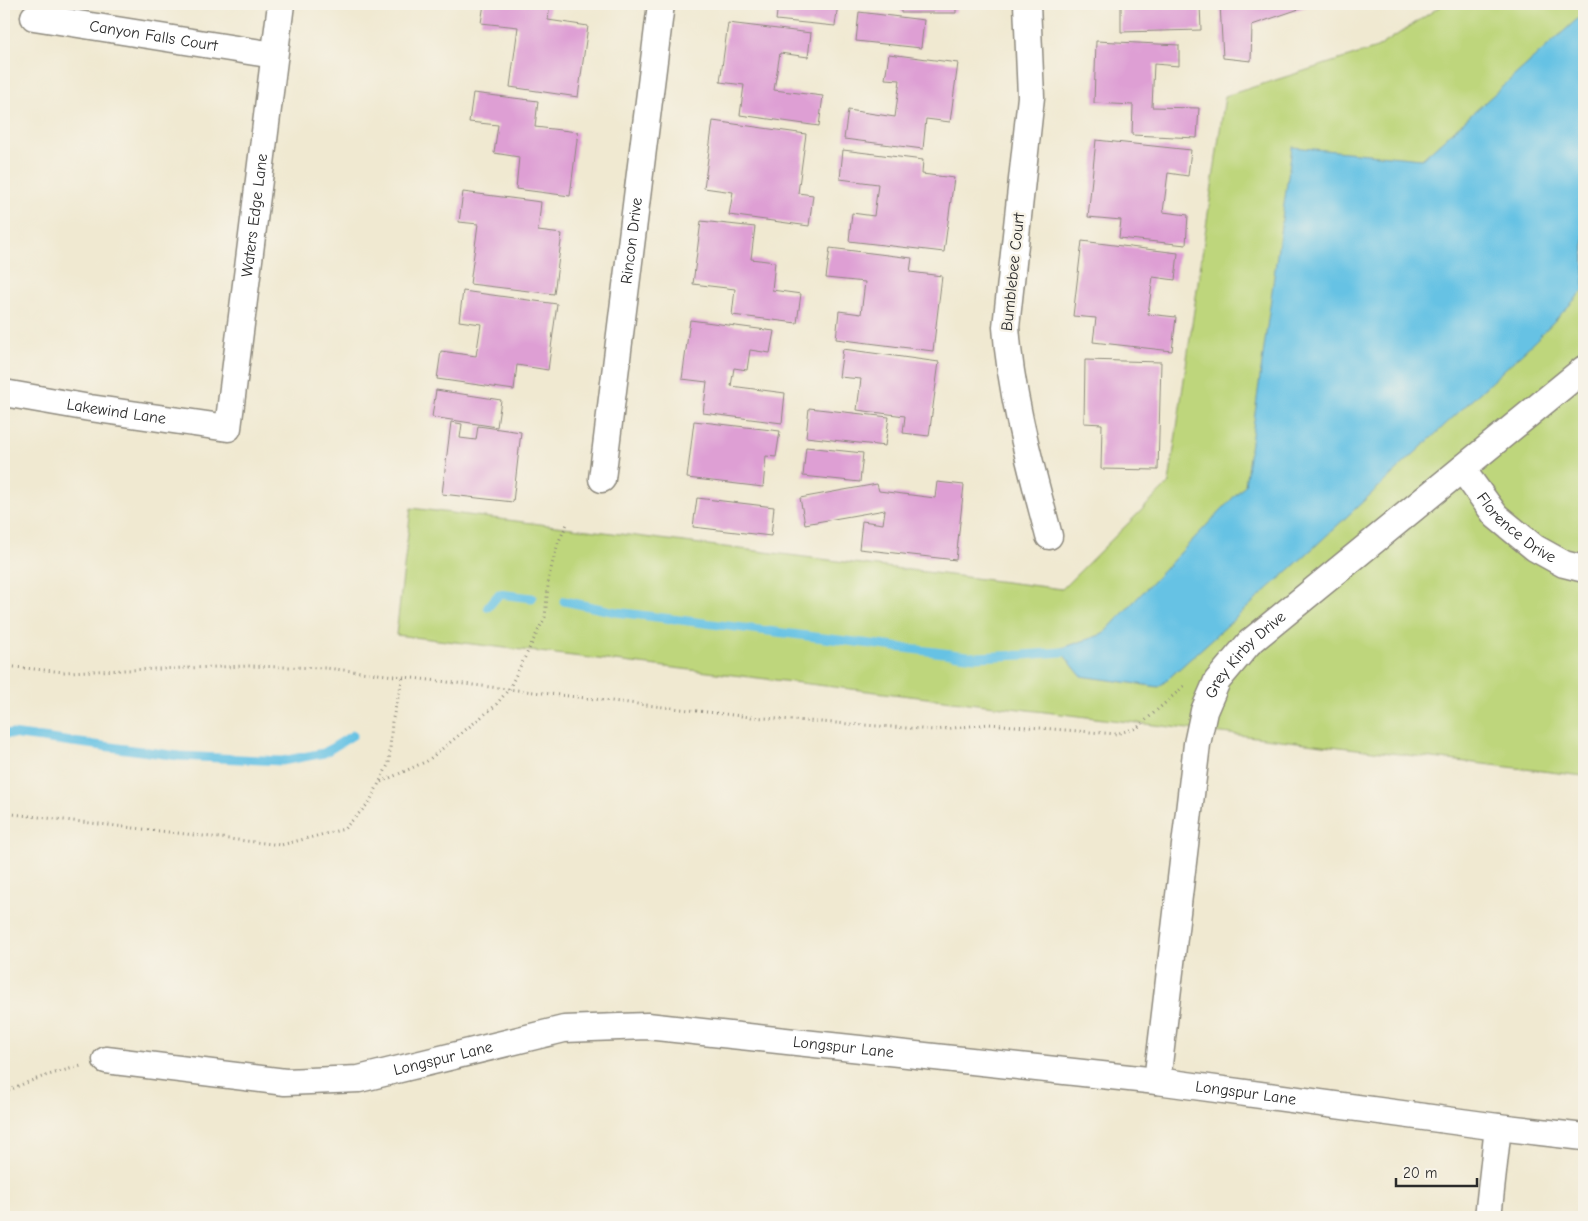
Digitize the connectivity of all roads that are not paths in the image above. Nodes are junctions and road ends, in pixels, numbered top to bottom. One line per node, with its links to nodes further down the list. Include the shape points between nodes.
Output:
1 (281, 4): 5 (street, Waters Edge Lane)
2 (661, 4): 10 (street, Rincon Drive)
3 (1027, 4): 11 (street, Bumblebee Court, via 1031,97 1006,328 1008,362)
4 (34, 17): 5 (street, Canyon Falls Court)
5 (274, 55): 8 (street, Waters Edge Lane)
6 (1584, 369): 9 (street, Grey Kirby Drive)
7 (4, 393): 8 (street, Lakewind Lane)
8 (228, 428)
9 (1462, 469): 12 (street, Florence Drive, via 1496,516 1535,548 1564,564); 14 (street, Grey Kirby Drive, via 1250,643 1212,691 1197,744)
10 (602, 479)
11 (1049, 536)
12 (1584, 568)
13 (106, 1060): 14 (street, Longspur Lane, via 285,1082 359,1079 564,1029 647,1026)
14 (1157, 1081): 15 (street, Longspur Lane)
15 (1498, 1127): 16 (street, Longspur Lane); 17 (street)
16 (1584, 1137)
17 (1488, 1217)

